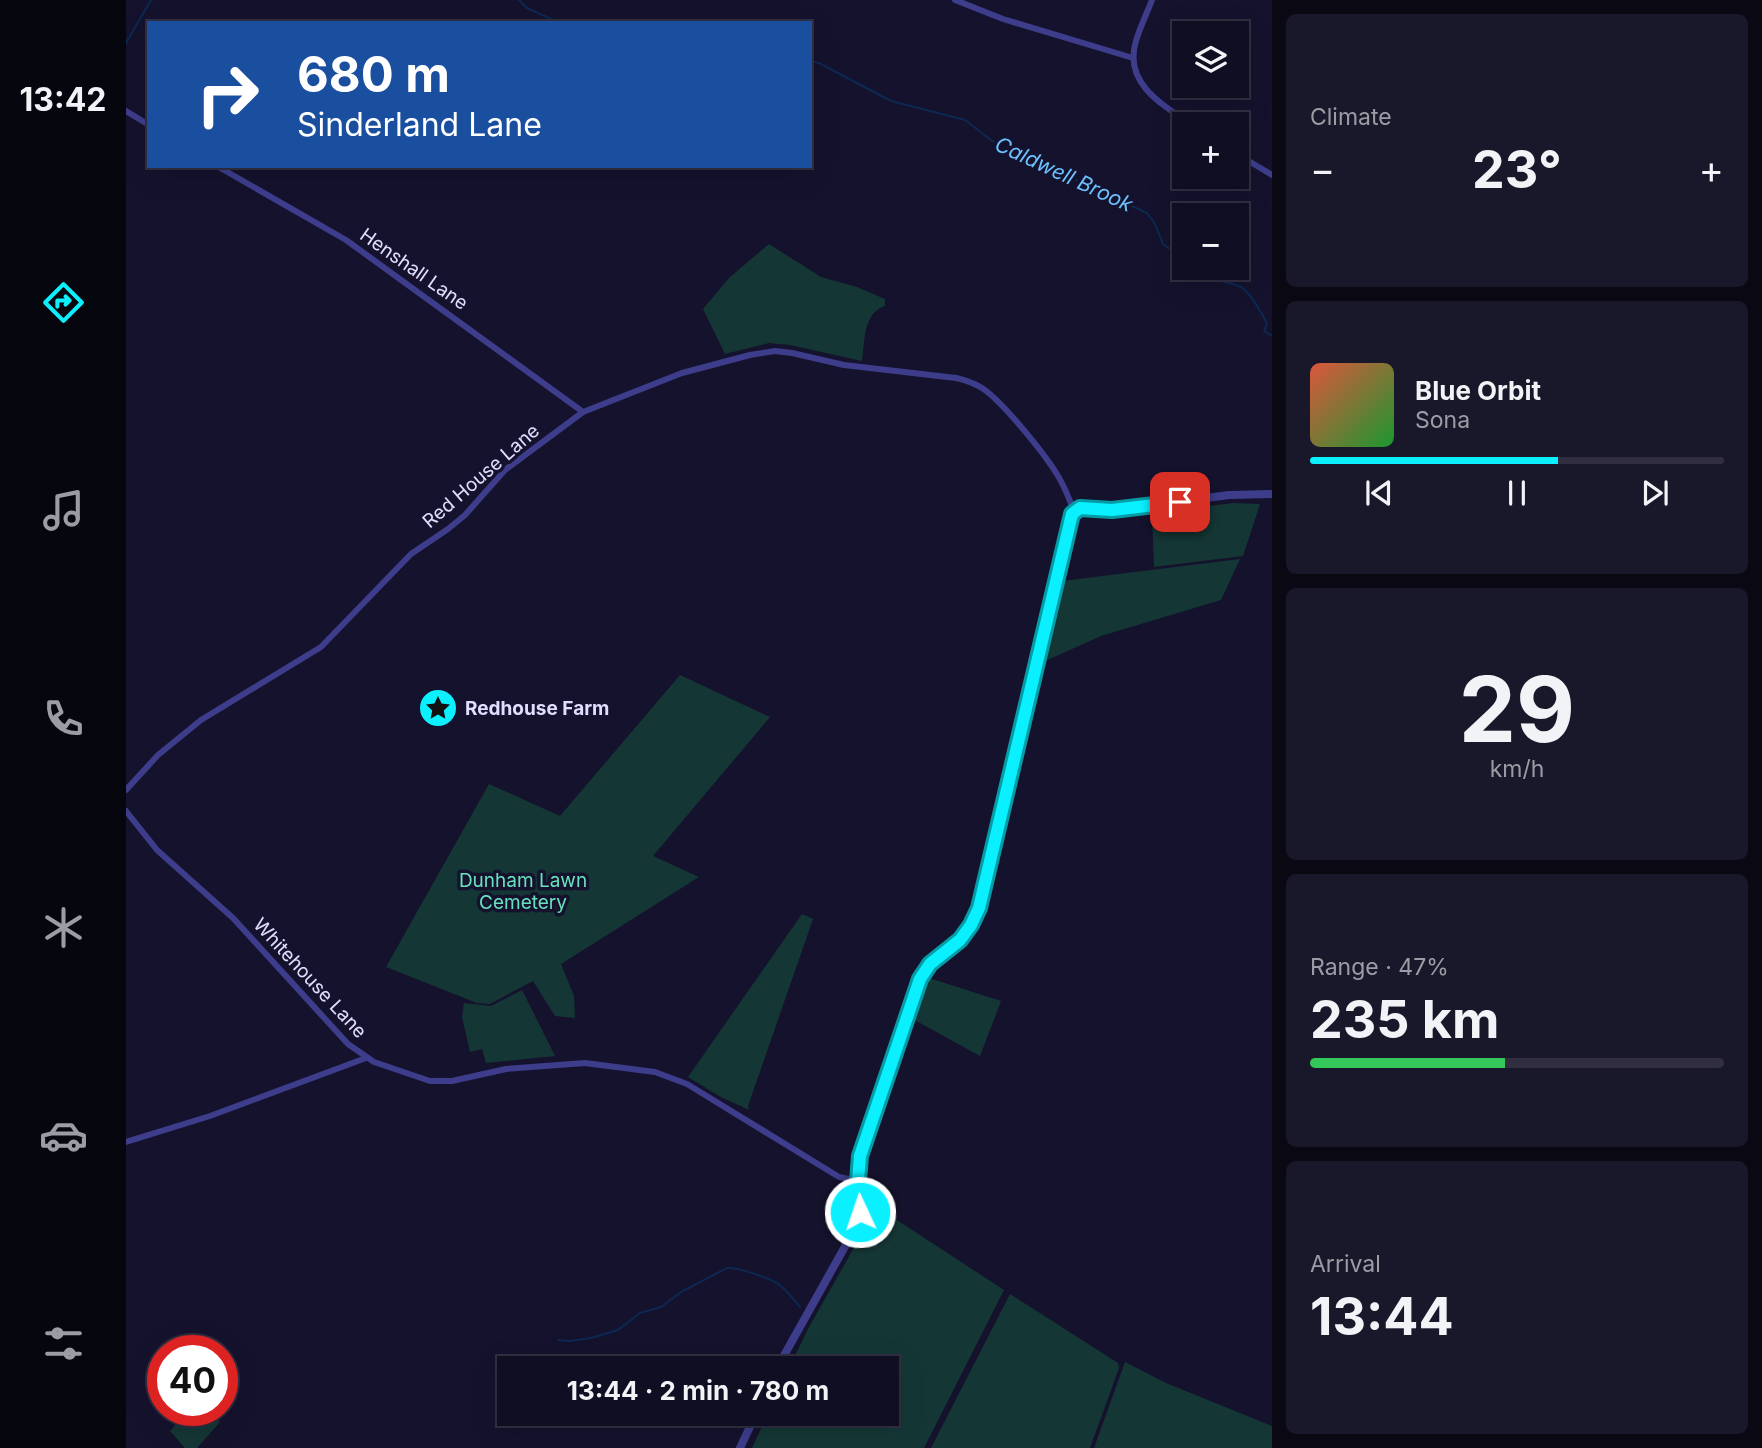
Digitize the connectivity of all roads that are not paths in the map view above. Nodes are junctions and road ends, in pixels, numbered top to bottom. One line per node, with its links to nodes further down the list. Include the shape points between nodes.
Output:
1 (955, 0): 3 (street)
2 (1152, 0): 3 (street)
3 (1133, 58): 5 (street, via 1144,90)
4 (126, 111): 6 (street)
5 (1175, 112)
6 (147, 124)
7 (1249, 161): 9 (street)
8 (220, 168): 10 (street, Henshall Lane, via 346,240)
9 (1272, 175)
10 (583, 412): 12 (street, Red House Lane, via 682,373 775,351 844,365 956,378 981,387 1000,404 1051,466); 13 (street, Red House Lane, via 505,470 465,515 411,554 321,647 201,720 158,755)
11 (1272, 494): 12 (street)
12 (1074, 511): 17 (street, via 979,908 960,940 930,964 920,979 860,1156)
13 (126, 790)
14 (126, 811): 15 (street, Whitehouse Lane, via 157,850 233,918)
15 (366, 1058): 16 (street); 17 (street, Whitehouse Lane, via 430,1082 506,1069 585,1063 655,1072 687,1084 839,1177)
16 (126, 1142)
17 (858, 1181): 18 (street, via 857,1225)
18 (784, 1356)
19 (750, 1426): 20 (street)
20 (740, 1448)

